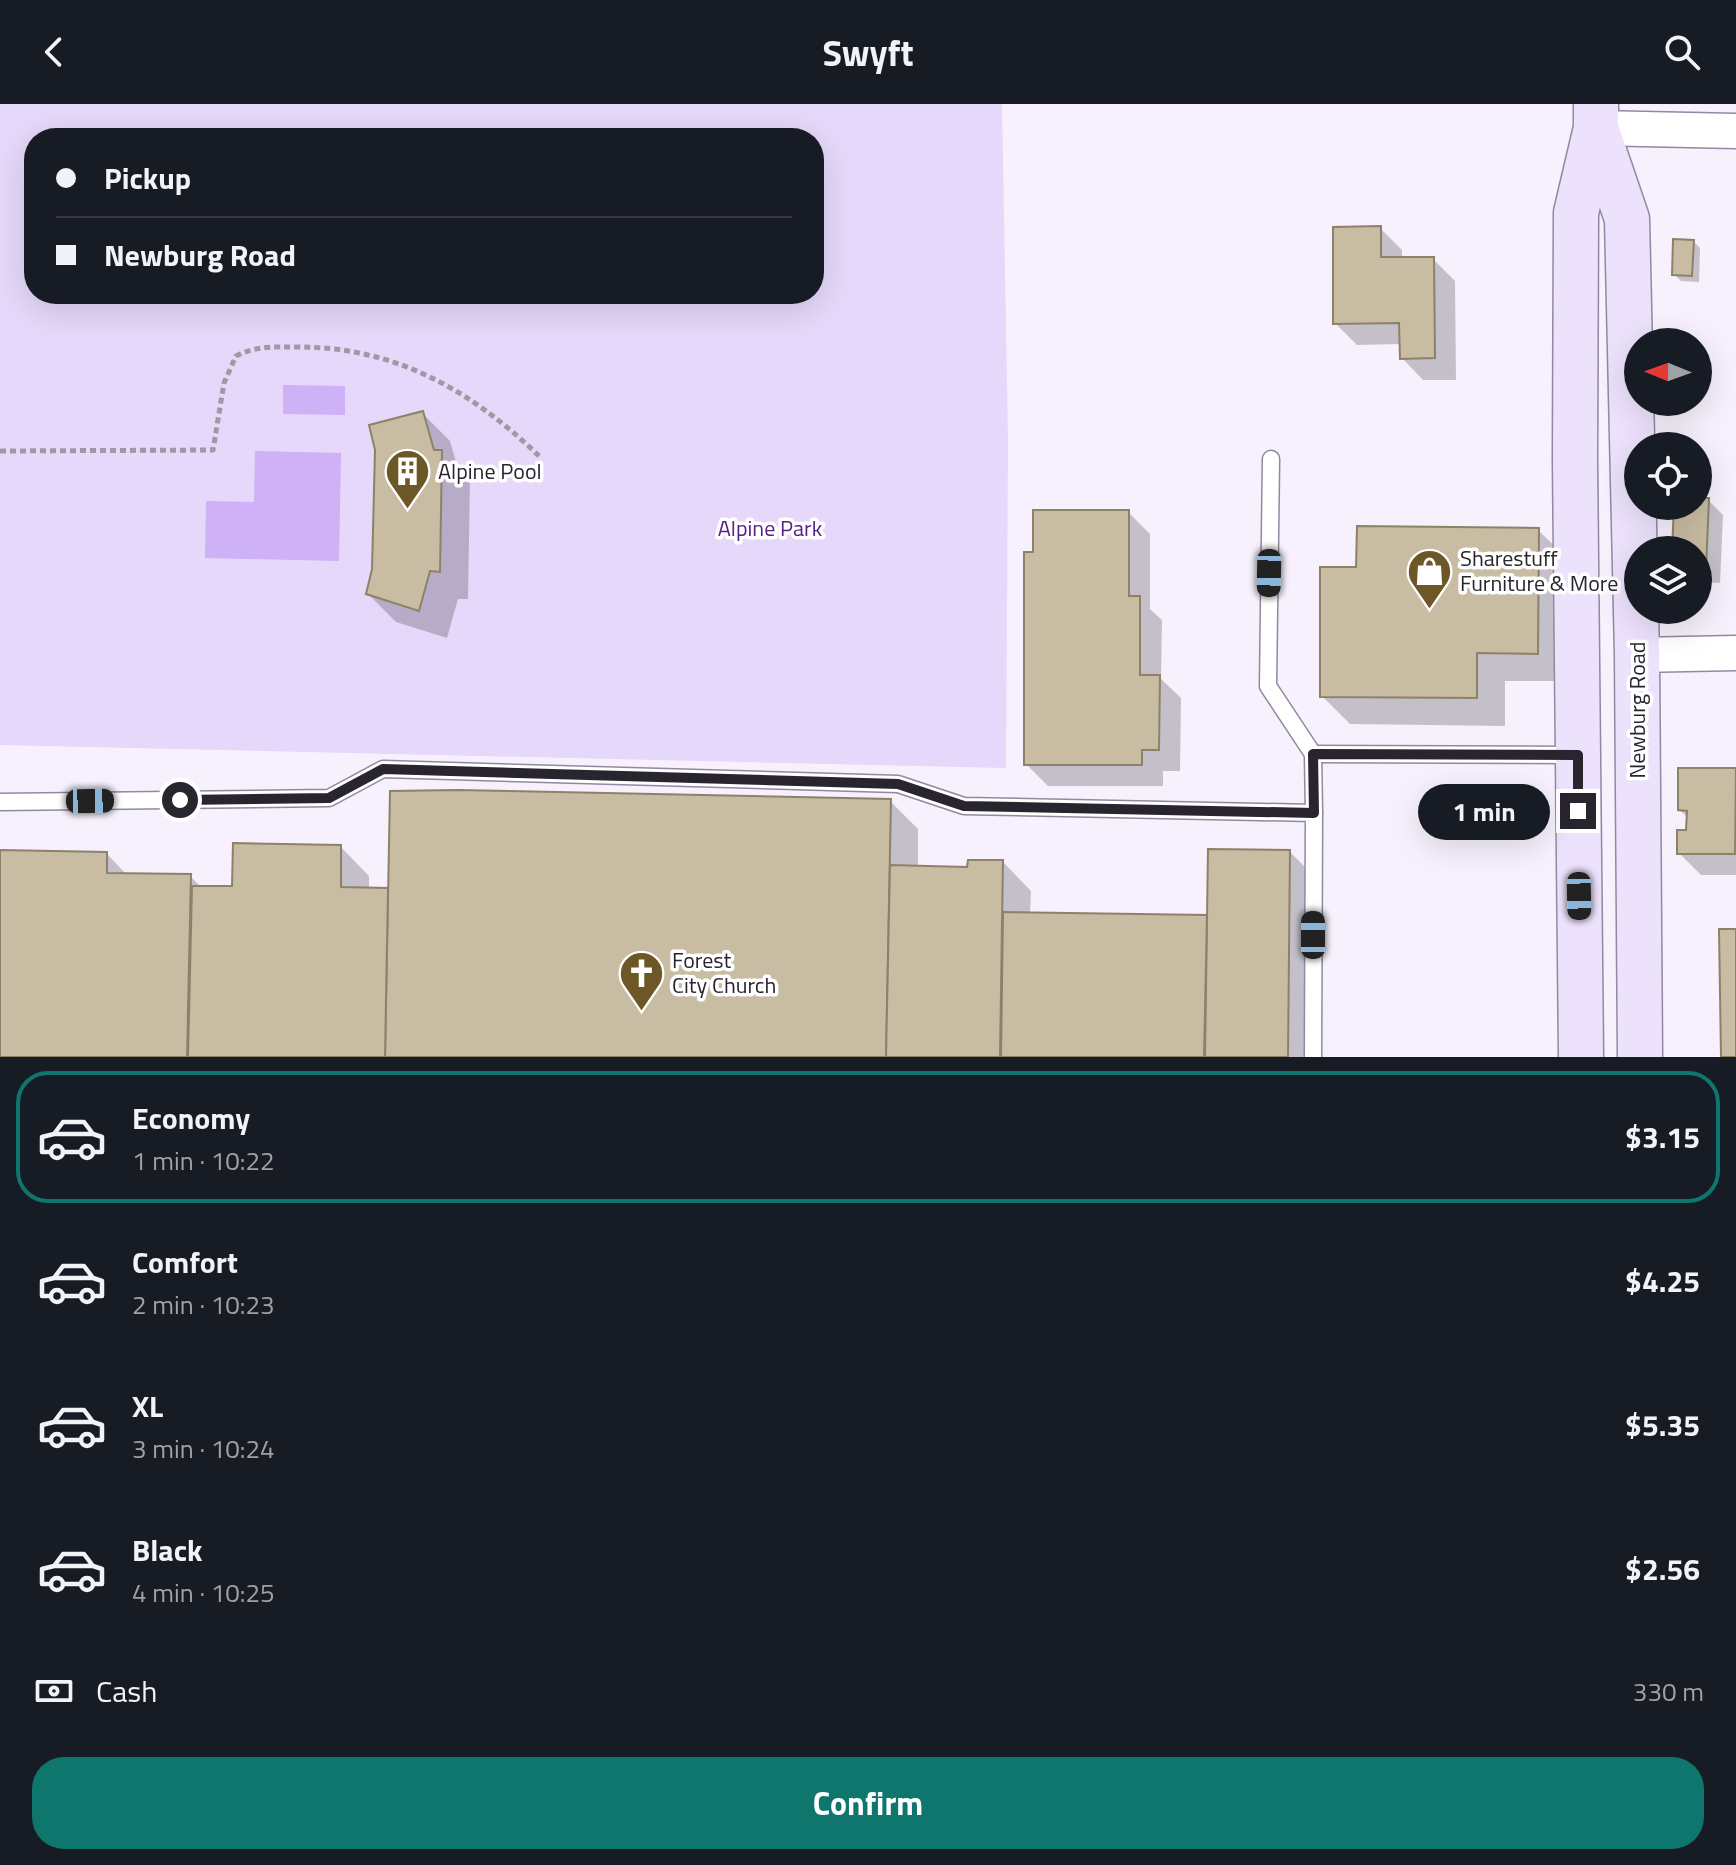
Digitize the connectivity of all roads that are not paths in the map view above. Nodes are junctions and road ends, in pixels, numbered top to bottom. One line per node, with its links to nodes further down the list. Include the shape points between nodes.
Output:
1 (1596, 116): 2 (street); 5 (main road, Newburg Road, via 1627,219); 7 (main road, via 1576,213)
2 (1736, 131)
3 (1271, 459): 6 (lane, via 1268,686)
4 (1736, 653): 5 (street)
5 (1637, 655): 8 (main road, Newburg Road)
6 (1313, 754): 7 (lane); 10 (lane)
7 (1578, 755): 8 (main road); 12 (main road)
8 (1637, 756): 13 (main road, Newburg Road)
9 (0, 802): 10 (lane, via 329,798 383,769 898,784 964,806)
10 (1314, 813): 11 (lane)
11 (1313, 1057)
12 (1581, 1057)
13 (1640, 1057)

